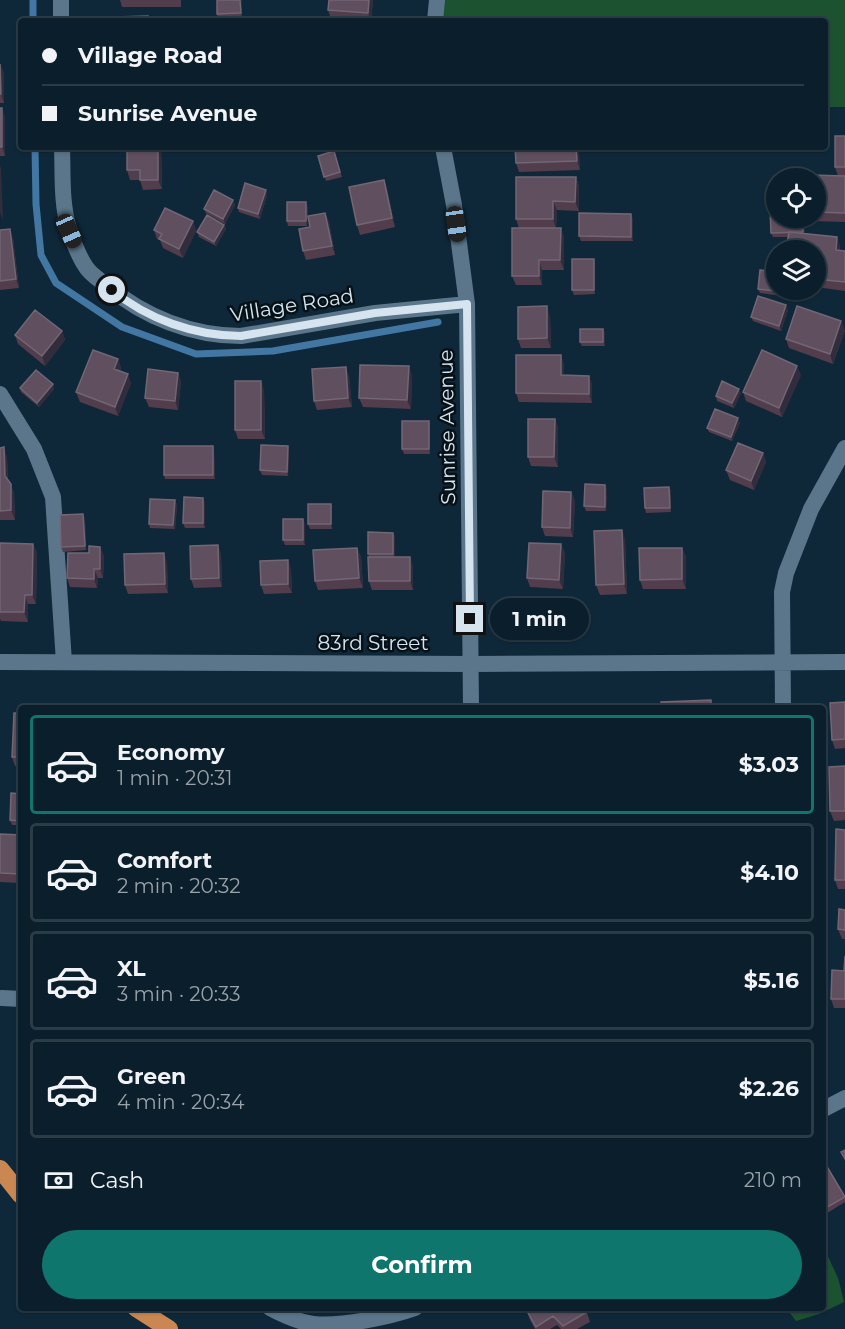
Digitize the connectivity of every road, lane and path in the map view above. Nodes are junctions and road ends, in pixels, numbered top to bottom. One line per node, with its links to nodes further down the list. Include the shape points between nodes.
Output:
1 (61, 0): 3 (street)
2 (437, 0): 4 (street)
3 (61, 18)
4 (435, 18)
5 (62, 150): 7 (street, Village Road, via 64,208 69,231 86,268 124,300 164,321 201,332 241,336 375,313)
6 (444, 150): 7 (street, Sunrise Avenue)
7 (467, 304): 14 (street, Sunrise Avenue)
8 (0, 394): 12 (street, via 33,449 52,496)
9 (845, 448): 10 (street, via 811,509 786,573 782,592)
10 (782, 661): 13 (street, 83rd Street); 14 (street, 83rd Street); 16 (street)
11 (0, 662): 12 (street, 83rd Street)
12 (64, 662): 14 (street, 83rd Street)
13 (845, 662)
14 (471, 664): 15 (street, Sunrise Avenue)
15 (471, 705)
16 (783, 705)
17 (2, 998): 18 (street)
18 (18, 999)
19 (845, 1098): 20 (street)
20 (826, 1108)
21 (0, 1168): 22 (highway)
22 (18, 1191)
23 (141, 1311): 26 (highway)
24 (276, 1311): 25 (street, via 314,1324)
25 (400, 1311)
26 (169, 1329)

